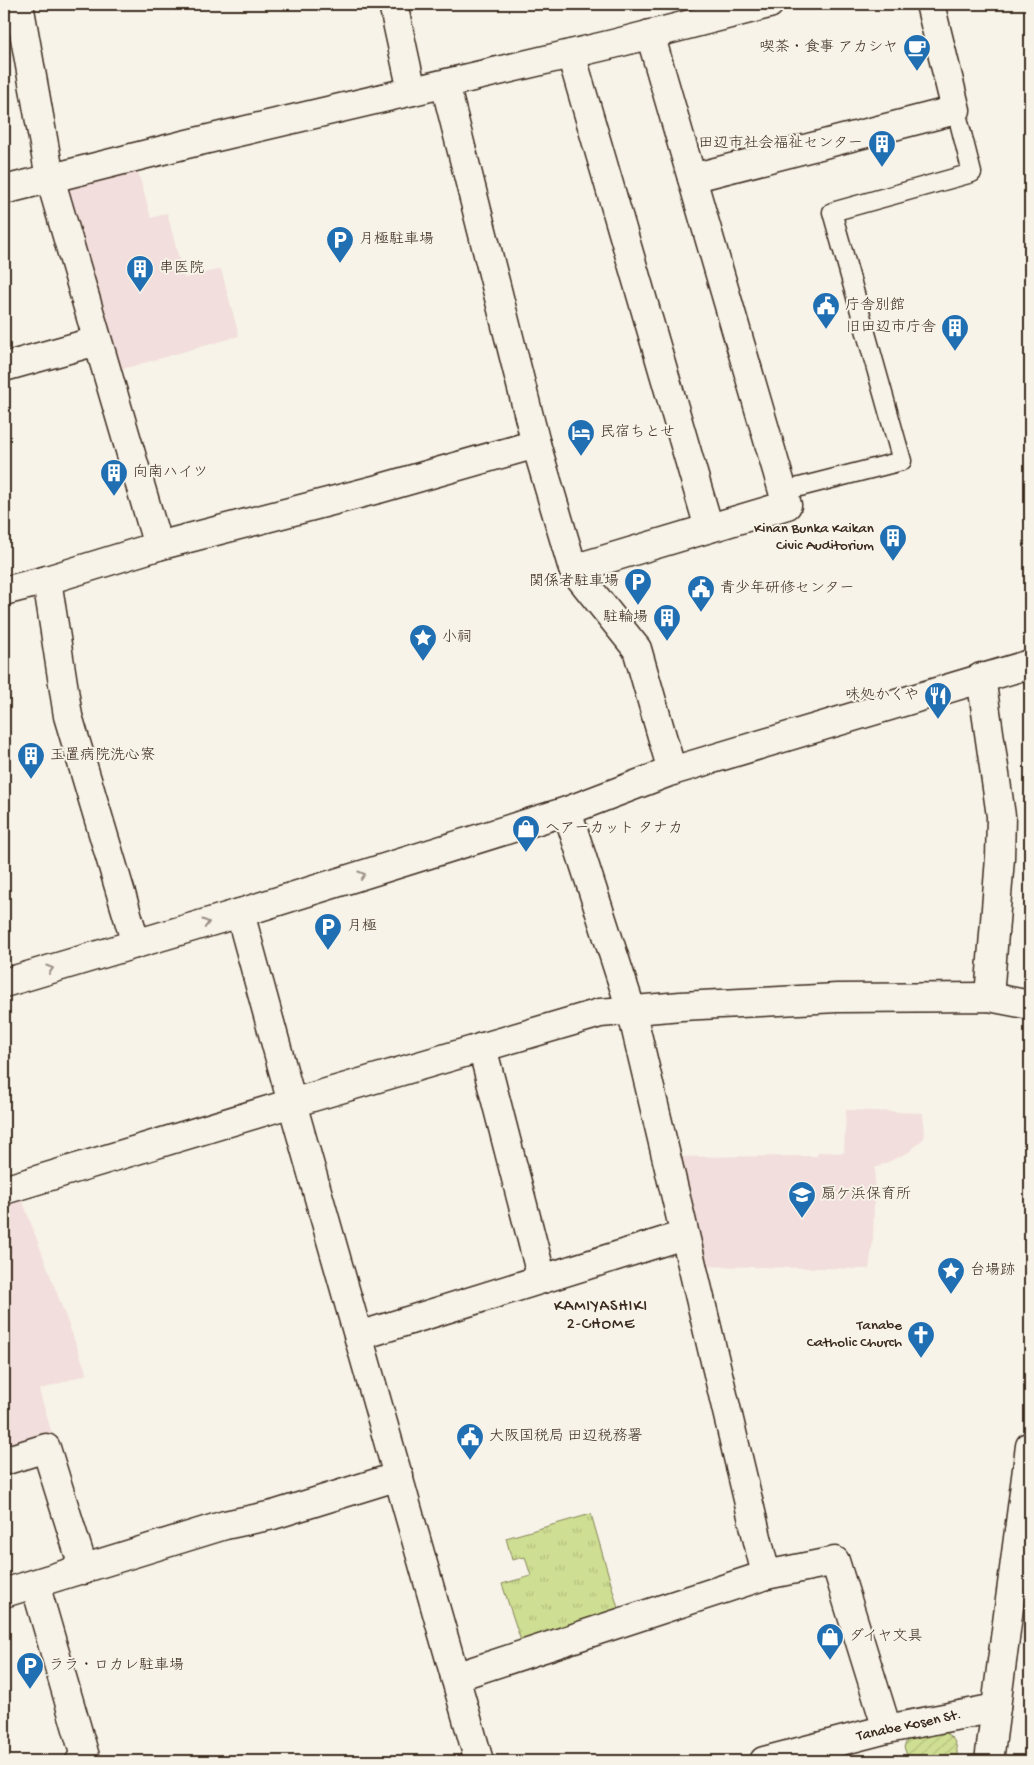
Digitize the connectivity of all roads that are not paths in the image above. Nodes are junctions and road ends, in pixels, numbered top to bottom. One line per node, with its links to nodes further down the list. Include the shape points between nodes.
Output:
1 (19, 4): 10 (street)
2 (393, 4): 8 (street)
3 (769, 4): 5 (street)
4 (930, 4): 9 (street)
5 (650, 34): 6 (street); 11 (street)
6 (571, 54): 7 (street); 17 (street)
7 (445, 84): 8 (street); 15 (street)
8 (412, 91): 10 (street)
9 (956, 110): 11 (street); 16 (lane, via 972,173 832,212 902,461)
10 (50, 178): 12 (street); 13 (street)
11 (692, 178): 16 (street)
12 (4, 190)
13 (97, 341): 14 (street); 18 (street)
14 (4, 366)
15 (536, 444): 18 (street); 19 (street)
16 (784, 491): 17 (street, via 787,505)
17 (709, 528): 19 (street)
18 (158, 546): 20 (street)
19 (573, 569): 24 (street, via 637,649)
20 (47, 580): 21 (street); 27 (street, via 68,716)
21 (4, 591)
22 (1030, 664): 23 (street)
23 (981, 677): 24 (street); 29 (street, via 1001,816)
24 (672, 771): 25 (street)
25 (567, 811): 26 (street, one-way to 25); 31 (street)
26 (240, 913): 27 (street, one-way to 26); 33 (street)
27 (136, 944): 28 (street, one-way to 27)
28 (4, 983)
29 (989, 997): 30 (street); 31 (street, via 837,998)
30 (1030, 1005)
31 (631, 1009): 32 (street, via 600,1013); 35 (street)
32 (482, 1047): 33 (street); 36 (street)
33 (292, 1103): 34 (street); 37 (street)
34 (4, 1190)
35 (684, 1235): 36 (street); 42 (street)
36 (542, 1279): 37 (street)
37 (359, 1336): 40 (street)
38 (1030, 1446): 46 (street)
39 (4, 1461): 41 (street, via 46,1448)
40 (399, 1476): 41 (street, via 272,1515 225,1525); 45 (street)
41 (84, 1570): 43 (street)
42 (766, 1575): 45 (street); 47 (street, via 835,1560)
43 (35, 1584): 44 (street); 48 (street, via 86,1760)
44 (4, 1593)
45 (455, 1677): 49 (street)
46 (996, 1708): 47 (street, Tanabe Kosen St.); 51 (street)
47 (887, 1729): 50 (street, Tanabe Kosen St.)
48 (80, 1761)
49 (480, 1761)
50 (764, 1761)
51 (989, 1761)

